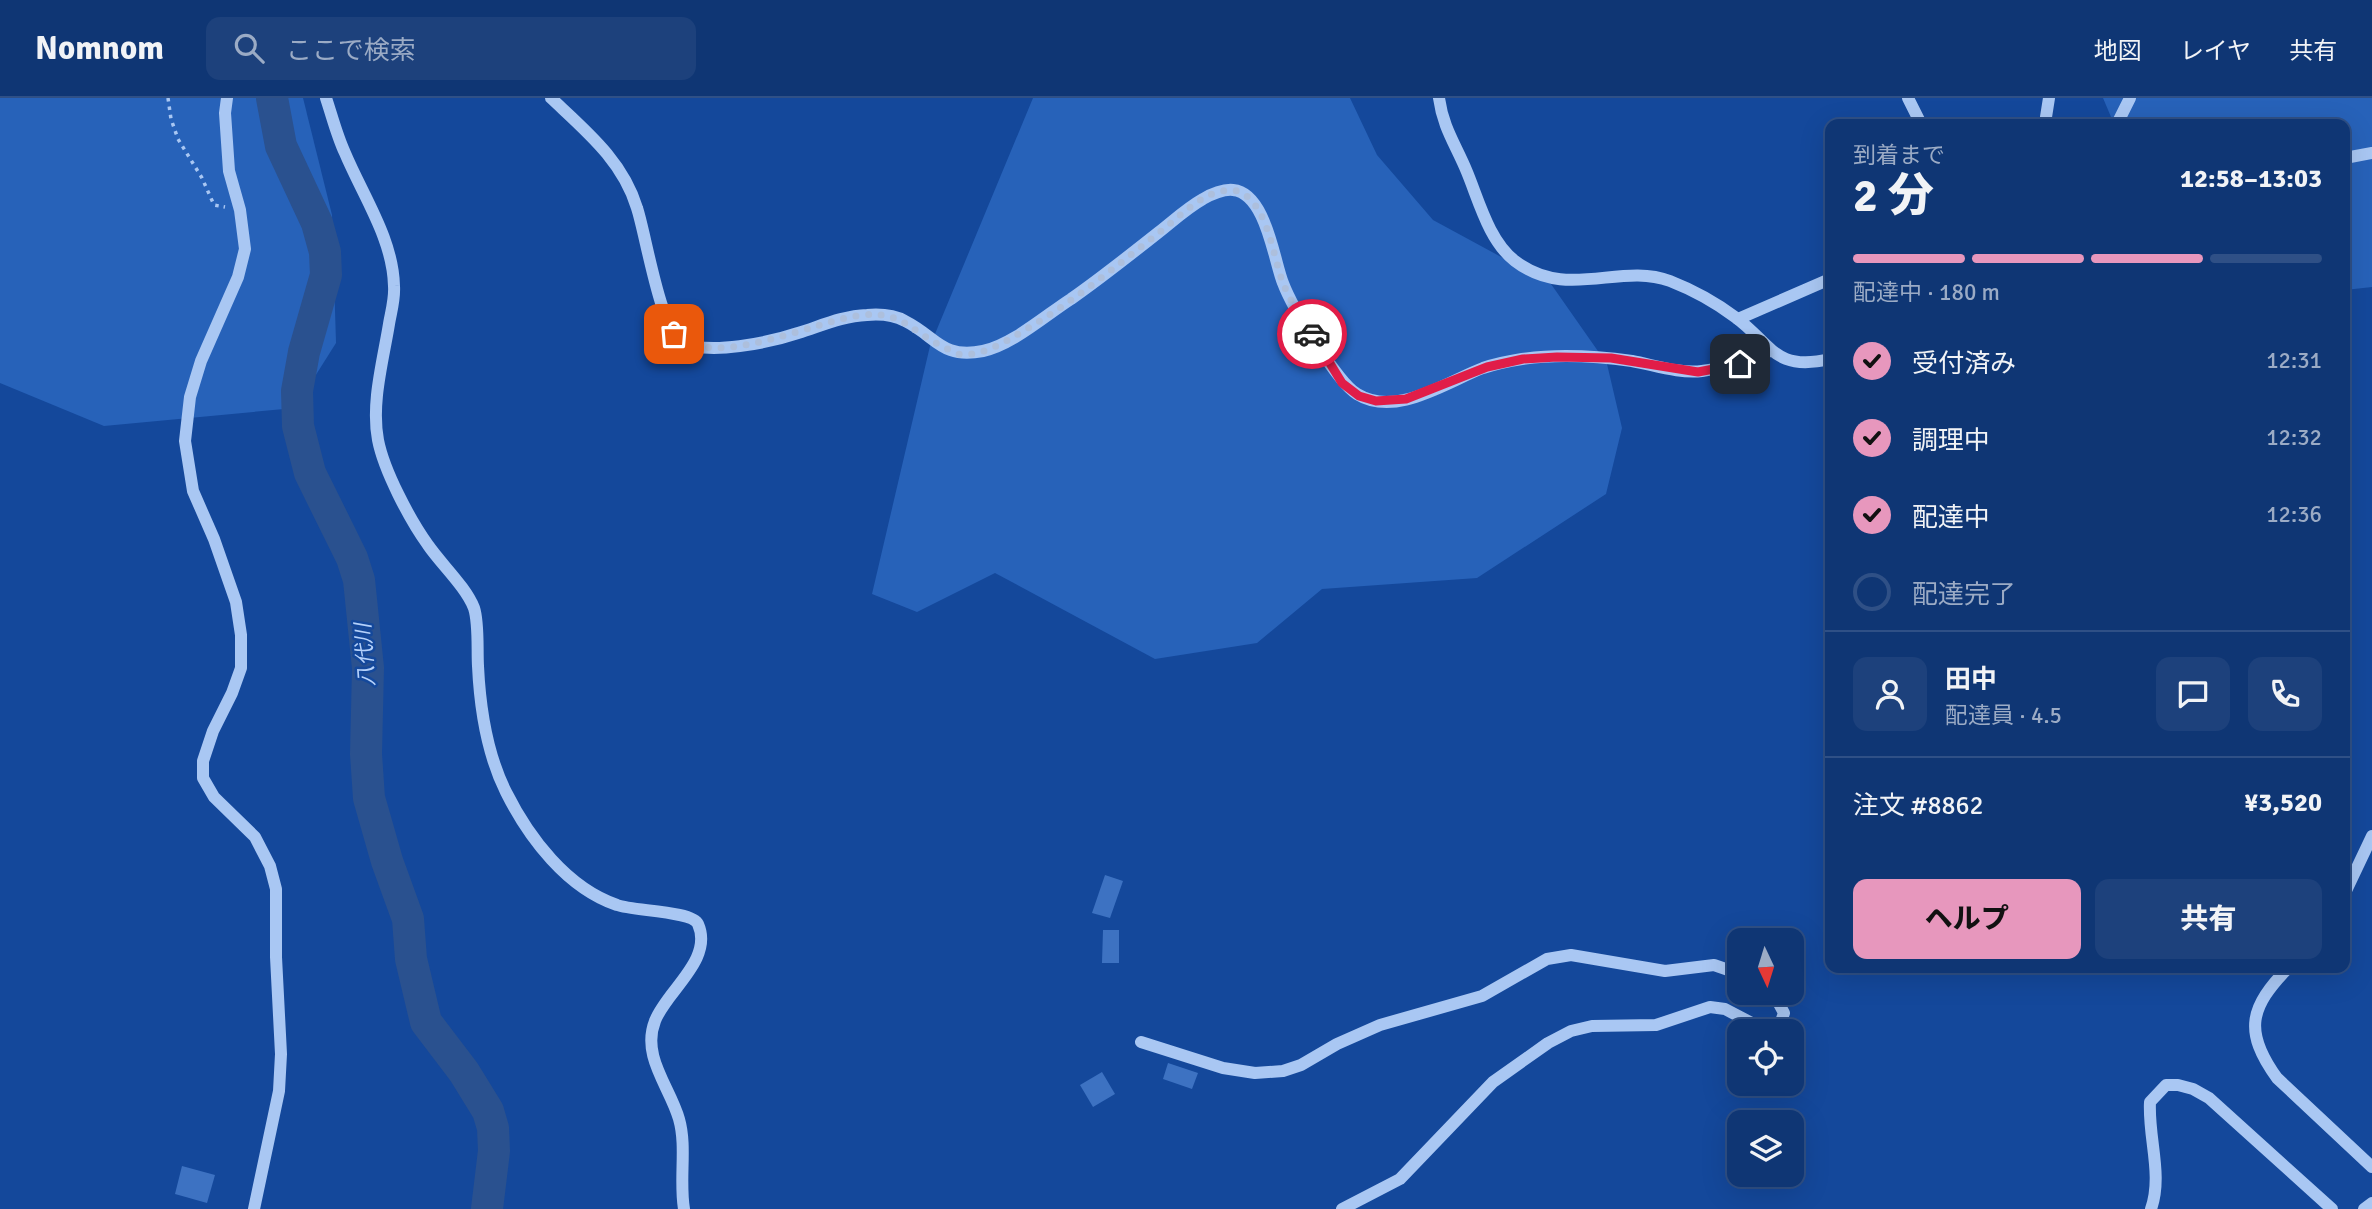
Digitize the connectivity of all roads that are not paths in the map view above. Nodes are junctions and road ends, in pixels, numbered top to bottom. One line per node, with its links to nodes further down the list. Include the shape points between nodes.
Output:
1 (227, 98): 25 (street, via 229,171 245,249 201,361 190,397 185,441 193,491 236,602 242,635 241,668 213,731 203,778 214,797 255,837 276,889 281,1054 269,1145)
2 (326, 98): 26 (street, via 343,150 393,263 395,291 376,405 378,439 387,471 426,543 474,609 480,702 505,790 528,833 580,884 615,904 669,912 698,924 700,945 688,975 654,1023 652,1046 658,1073 679,1117)
3 (551, 98): 15 (street, via 621,170 637,205 663,311 682,342 706,348 796,334 832,320 865,315 905,321 934,343 959,354 987,350 1097,280 1202,199 1231,190 1241,192 1254,205 1269,230 1282,282 1342,383 1359,396 1376,401 1406,399 1487,367 1523,359 1611,358 1698,372 1740,364)
4 (1439, 98): 14 (street, via 1447,134 1498,243 1512,259 1529,270 1572,281 1648,276 1667,280)
5 (1908, 98): 8 (street)
6 (2049, 98): 9 (street)
7 (2130, 98): 10 (street)
8 (1918, 119)
9 (2047, 119)
10 (2120, 119)
11 (2372, 153): 12 (street)
12 (2350, 157)
13 (1825, 281): 14 (street)
14 (1738, 318): 15 (street)
15 (1770, 351): 16 (street, via 1787,360)
16 (1825, 360)
17 (2372, 836): 18 (street)
18 (2350, 882)
19 (1727, 970): 22 (street, via 1714,965 1665,971 1571,955 1547,959 1482,996 1380,1026 1283,1071 1223,1068)
20 (2283, 973): 23 (street, via 2259,1004 2255,1017 2265,1062)
21 (1780, 1005): 27 (street, via 1784,1013 1778,1030 1765,1030 1725,1009 1710,1007 1656,1025 1592,1026 1571,1031 1493,1082 1400,1179)
22 (1141, 1042)
23 (2372, 1167)
24 (2372, 1203): 30 (street)
25 (254, 1209)
26 (684, 1209)
27 (1342, 1209)
28 (2151, 1209): 29 (street, via 2156,1180 2150,1102 2166,1085 2193,1089 2225,1111)
29 (2332, 1209)
30 (2364, 1209)

